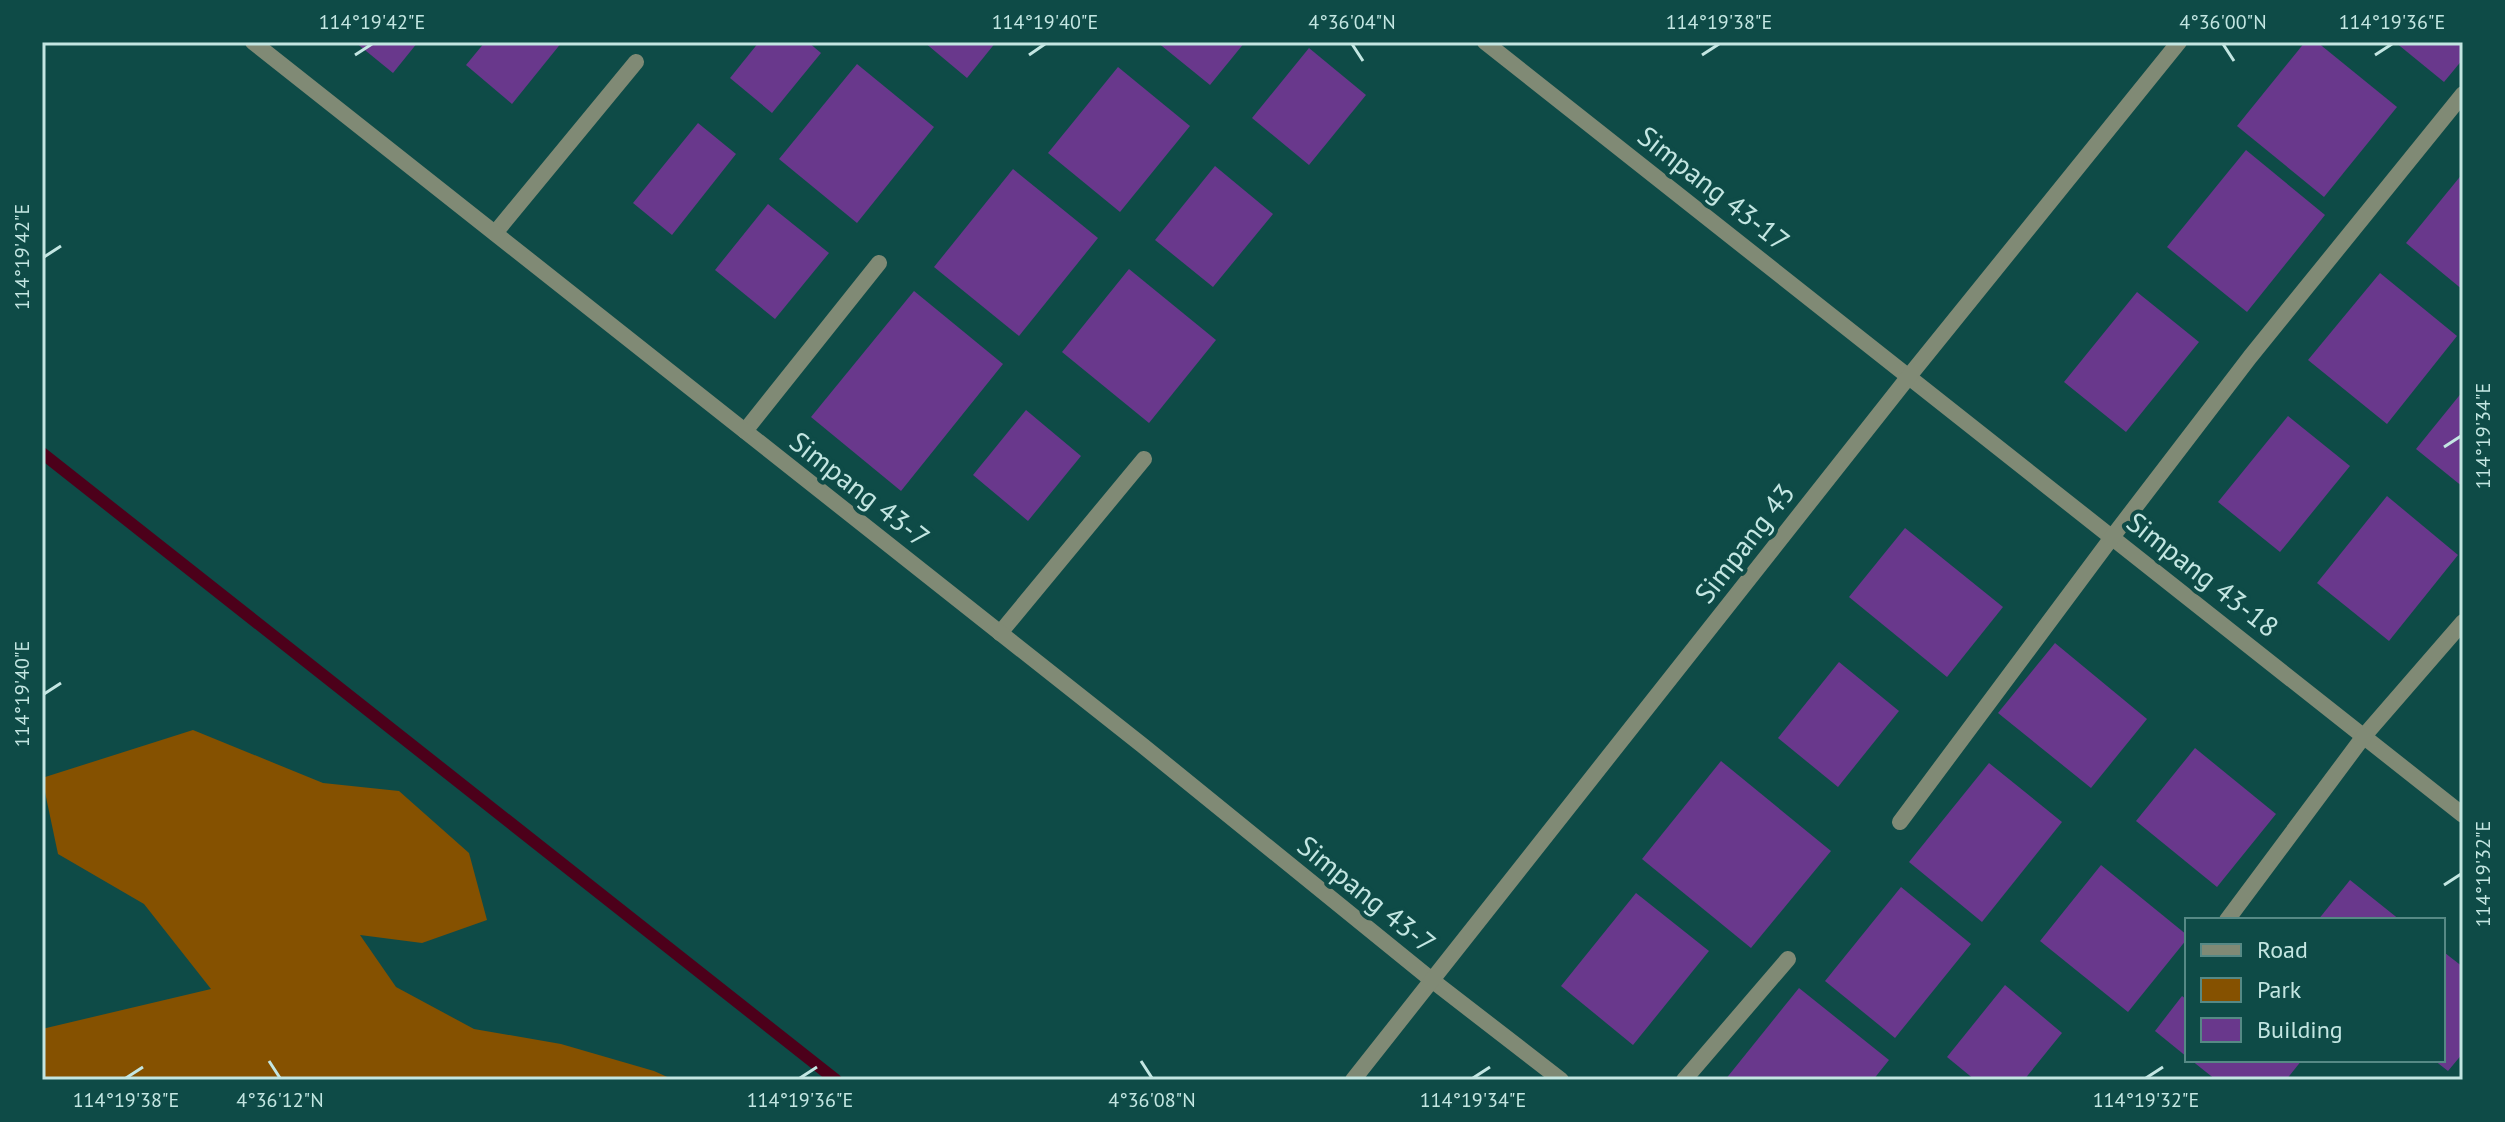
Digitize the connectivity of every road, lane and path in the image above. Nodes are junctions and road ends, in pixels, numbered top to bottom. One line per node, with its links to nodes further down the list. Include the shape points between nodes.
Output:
1 (253, 42): 6 (street, Simpang 43-7)
2 (1485, 42): 8 (street, Simpang 43-17)
3 (2179, 42): 8 (street, Simpang 43)
4 (636, 62): 6 (street)
5 (2463, 94): 11 (street)
6 (495, 233): 9 (street, Simpang 43-7)
7 (879, 263): 9 (street)
8 (1910, 375): 11 (street, Simpang 43-18); 19 (street, Simpang 43)
9 (745, 431): 13 (street, Simpang 43-7)
10 (1144, 459): 13 (street)
11 (2113, 536): 14 (street, Simpang 43-18); 16 (street)
12 (2463, 622): 14 (street)
13 (1000, 633): 19 (street, Simpang 43-7)
14 (2364, 736): 15 (street, Simpang 43-18); 17 (street)
15 (2463, 815)
16 (1900, 822)
17 (2228, 918)
18 (1788, 959): 22 (street)
19 (1433, 981): 20 (street, Simpang 43); 21 (street, Simpang 43-7)
20 (1353, 1080)
21 (1561, 1080)
22 (1684, 1080)

